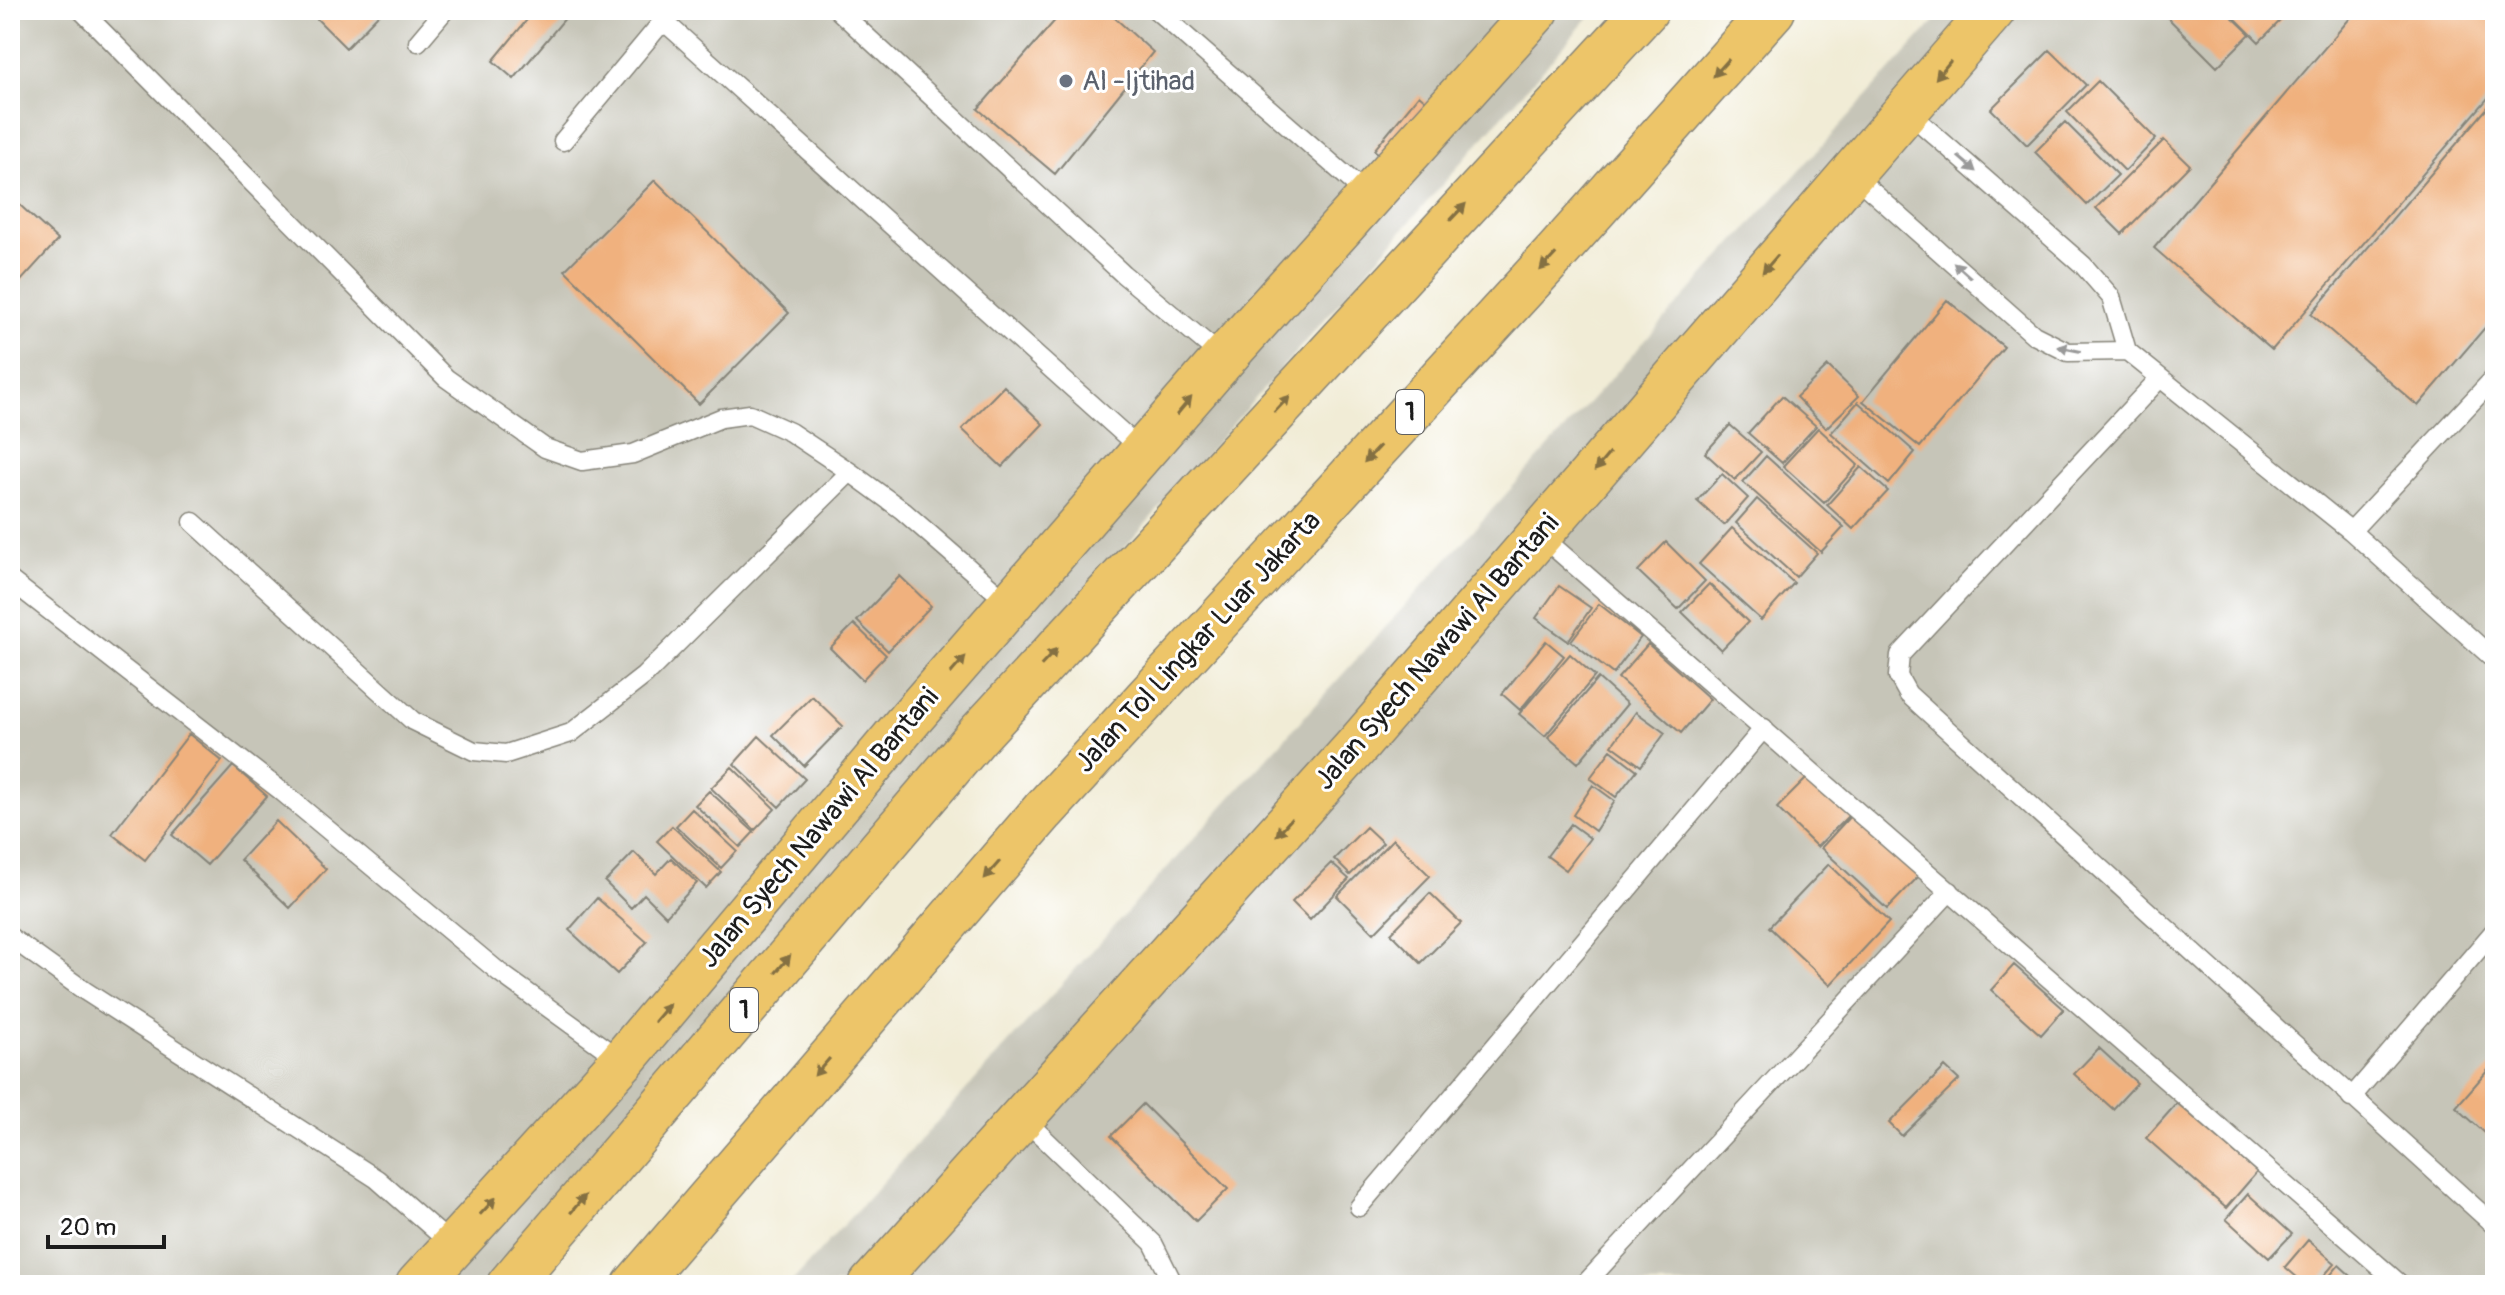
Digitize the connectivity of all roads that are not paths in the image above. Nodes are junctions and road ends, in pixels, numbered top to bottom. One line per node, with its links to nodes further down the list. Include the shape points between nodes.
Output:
1 (81, 10): 19 (lane, via 446,378 545,448 582,461 633,454 721,418 750,414 790,432)
2 (445, 10): 9 (lane)
3 (838, 10): 15 (lane, via 1123,274)
4 (1156, 10): 13 (lane)
5 (1537, 10): 13 (highway, Jalan Syech Nawawi Al Bantani)
6 (1646, 10): 37 (highway, 1, one-way to 6, via 978,735)
7 (1773, 10): 38 (highway, Jalan Tol Lingkar Luar Jakarta / 1, one-way to 38, via 1043,811)
8 (1993, 10): 10 (highway, Jalan Syech Nawawi Al Bantani, one-way to 10)
9 (418, 42)
10 (1908, 112): 12 (highway, Jalan Syech Nawawi Al Bantani); 14 (lane, one-way to 14, via 2083,265 2111,297)
11 (563, 141): 18 (lane, via 658,27 668,25)
12 (1850, 172): 14 (lane, one-way to 12, via 2068,352 2034,335); 22 (highway, Jalan Syech Nawawi Al Bantani, one-way to 22)
13 (1369, 196): 15 (highway, Jalan Syech Nawawi Al Bantani)
14 (2127, 351): 17 (lane)
15 (1224, 358): 18 (highway, Jalan Syech Nawawi Al Bantani, one-way to 15)
16 (2495, 377): 21 (lane)
17 (2158, 380): 21 (lane); 31 (lane, via 1900,655 1898,676 1908,694)
18 (1145, 453): 24 (highway, Jalan Syech Nawawi Al Bantani)
19 (850, 472): 20 (lane, via 644,676 571,733 506,754 474,751 413,721); 24 (lane)
20 (193, 522)
21 (2351, 531): 25 (lane)
22 (1540, 535): 26 (lane); 32 (highway, Jalan Syech Nawawi Al Bantani, one-way to 32)
23 (10, 580): 30 (lane, via 280,790 499,972)
24 (1011, 605): 30 (highway, Jalan Syech Nawawi Al Bantani, one-way to 24)
25 (2495, 660)
26 (1764, 728): 27 (lane); 33 (lane)
27 (1950, 891): 41 (lane); 42 (lane)
28 (2495, 930): 31 (lane)
29 (10, 937): 35 (lane, via 377,1179)
30 (622, 1061): 35 (highway, Jalan Syech Nawawi Al Bantani, one-way to 30)
31 (2351, 1098): 34 (lane)
32 (1023, 1118): 39 (highway, Jalan Syech Nawawi Al Bantani); 40 (lane, via 1153,1243)
33 (1359, 1207)
34 (2495, 1226)
35 (452, 1245): 36 (highway, Jalan Syech Nawawi Al Bantani)
36 (418, 1285)
37 (509, 1285)
38 (635, 1285)
39 (871, 1285)
40 (1174, 1285)
41 (1584, 1285)
42 (2401, 1285)

